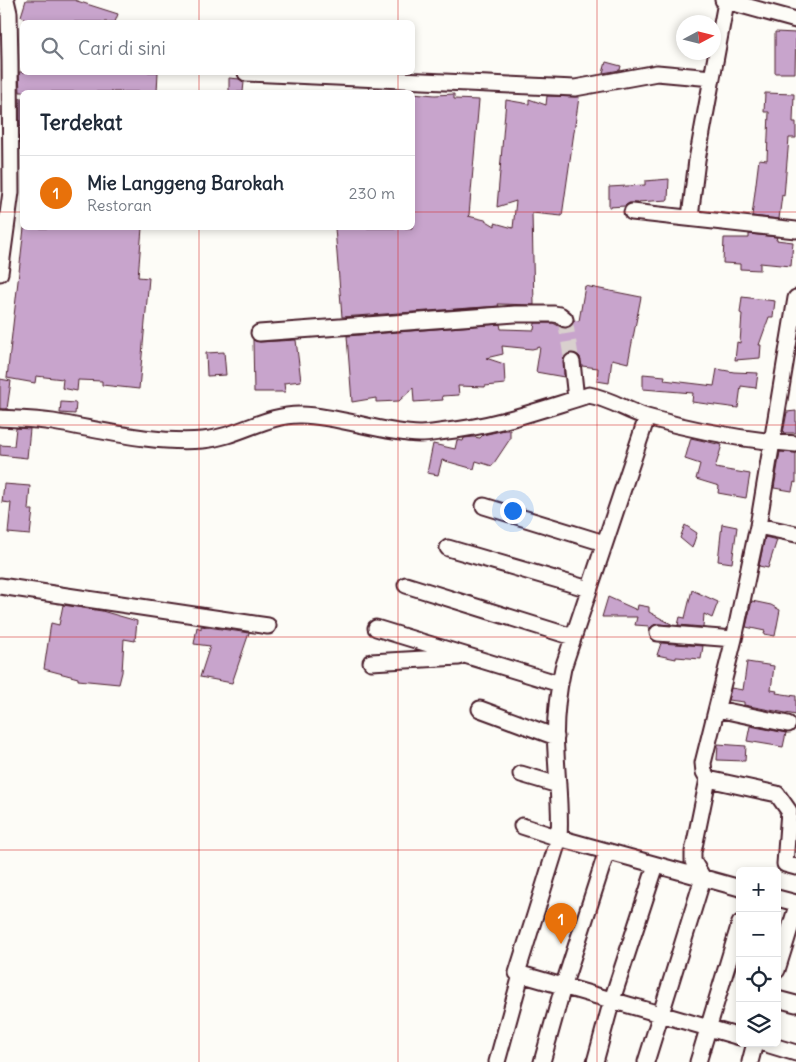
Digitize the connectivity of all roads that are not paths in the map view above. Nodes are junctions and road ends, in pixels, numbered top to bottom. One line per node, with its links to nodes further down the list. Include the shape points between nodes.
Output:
1 (6, 0): 9 (street, via 10,52 11,192)
2 (724, 1): 3 (street); 5 (street)
3 (796, 20)
4 (290, 75): 5 (street, via 575,88 657,73)
5 (712, 78): 7 (street)
6 (632, 212): 7 (street)
7 (690, 217): 8 (street)
8 (796, 230)
9 (0, 273)
10 (796, 298): 17 (street)
11 (565, 319): 12 (street, via 554,314 515,314)
12 (259, 333)
13 (572, 362): 14 (street)
14 (576, 399): 15 (street, via 590,395 603,398); 16 (street, via 503,421 421,434 300,415 276,418 228,436 203,440 161,440 51,422)
15 (647, 417): 17 (street); 22 (street)
16 (0, 418)
17 (771, 442): 18 (street); 20 (street)
18 (796, 444)
19 (484, 506): 22 (street)
20 (758, 526): 21 (street); 31 (street)
21 (796, 534)
22 (604, 543): 26 (street)
23 (448, 548): 26 (street)
24 (406, 585): 30 (street)
25 (0, 586): 27 (street)
26 (589, 589): 30 (street)
27 (268, 626)
28 (376, 628): 32 (street)
29 (658, 633): 31 (street)
30 (573, 637): 34 (street)
31 (734, 639): 36 (street)
32 (471, 657): 33 (street); 34 (street)
33 (371, 662)
34 (560, 684): 38 (street)
35 (480, 709): 38 (street)
36 (717, 709): 37 (street); 40 (street, via 703,763)
37 (788, 724)
38 (556, 737): 41 (street)
39 (521, 774): 41 (street)
40 (708, 779): 46 (street, via 777,794 789,811 785,864); 47 (street, via 693,852 693,861)
41 (558, 785): 43 (street)
42 (522, 826): 43 (street)
43 (559, 838): 44 (street); 55 (street, via 517,973)
44 (607, 851): 45 (street); 56 (street)
45 (656, 864): 47 (street); 57 (street)
46 (796, 867)
47 (703, 878): 48 (street); 60 (street)
48 (736, 887)
49 (781, 899): 50 (street)
50 (796, 903)
51 (796, 909): 53 (street)
52 (736, 936): 61 (street)
53 (790, 952): 54 (street)
54 (781, 964)
55 (521, 974): 56 (street); 66 (street)
56 (563, 987): 57 (street); 67 (street)
57 (612, 1000): 60 (street); 68 (street)
58 (781, 1000): 59 (street)
59 (796, 1004)
60 (660, 1014): 61 (street); 69 (street)
61 (708, 1027): 62 (street); 70 (street)
62 (736, 1036)
63 (754, 1047): 71 (street)
64 (778, 1047): 65 (street)
65 (796, 1052)
66 (496, 1062)
67 (542, 1062)
68 (594, 1062)
69 (646, 1062)
70 (698, 1062)
71 (750, 1062)

